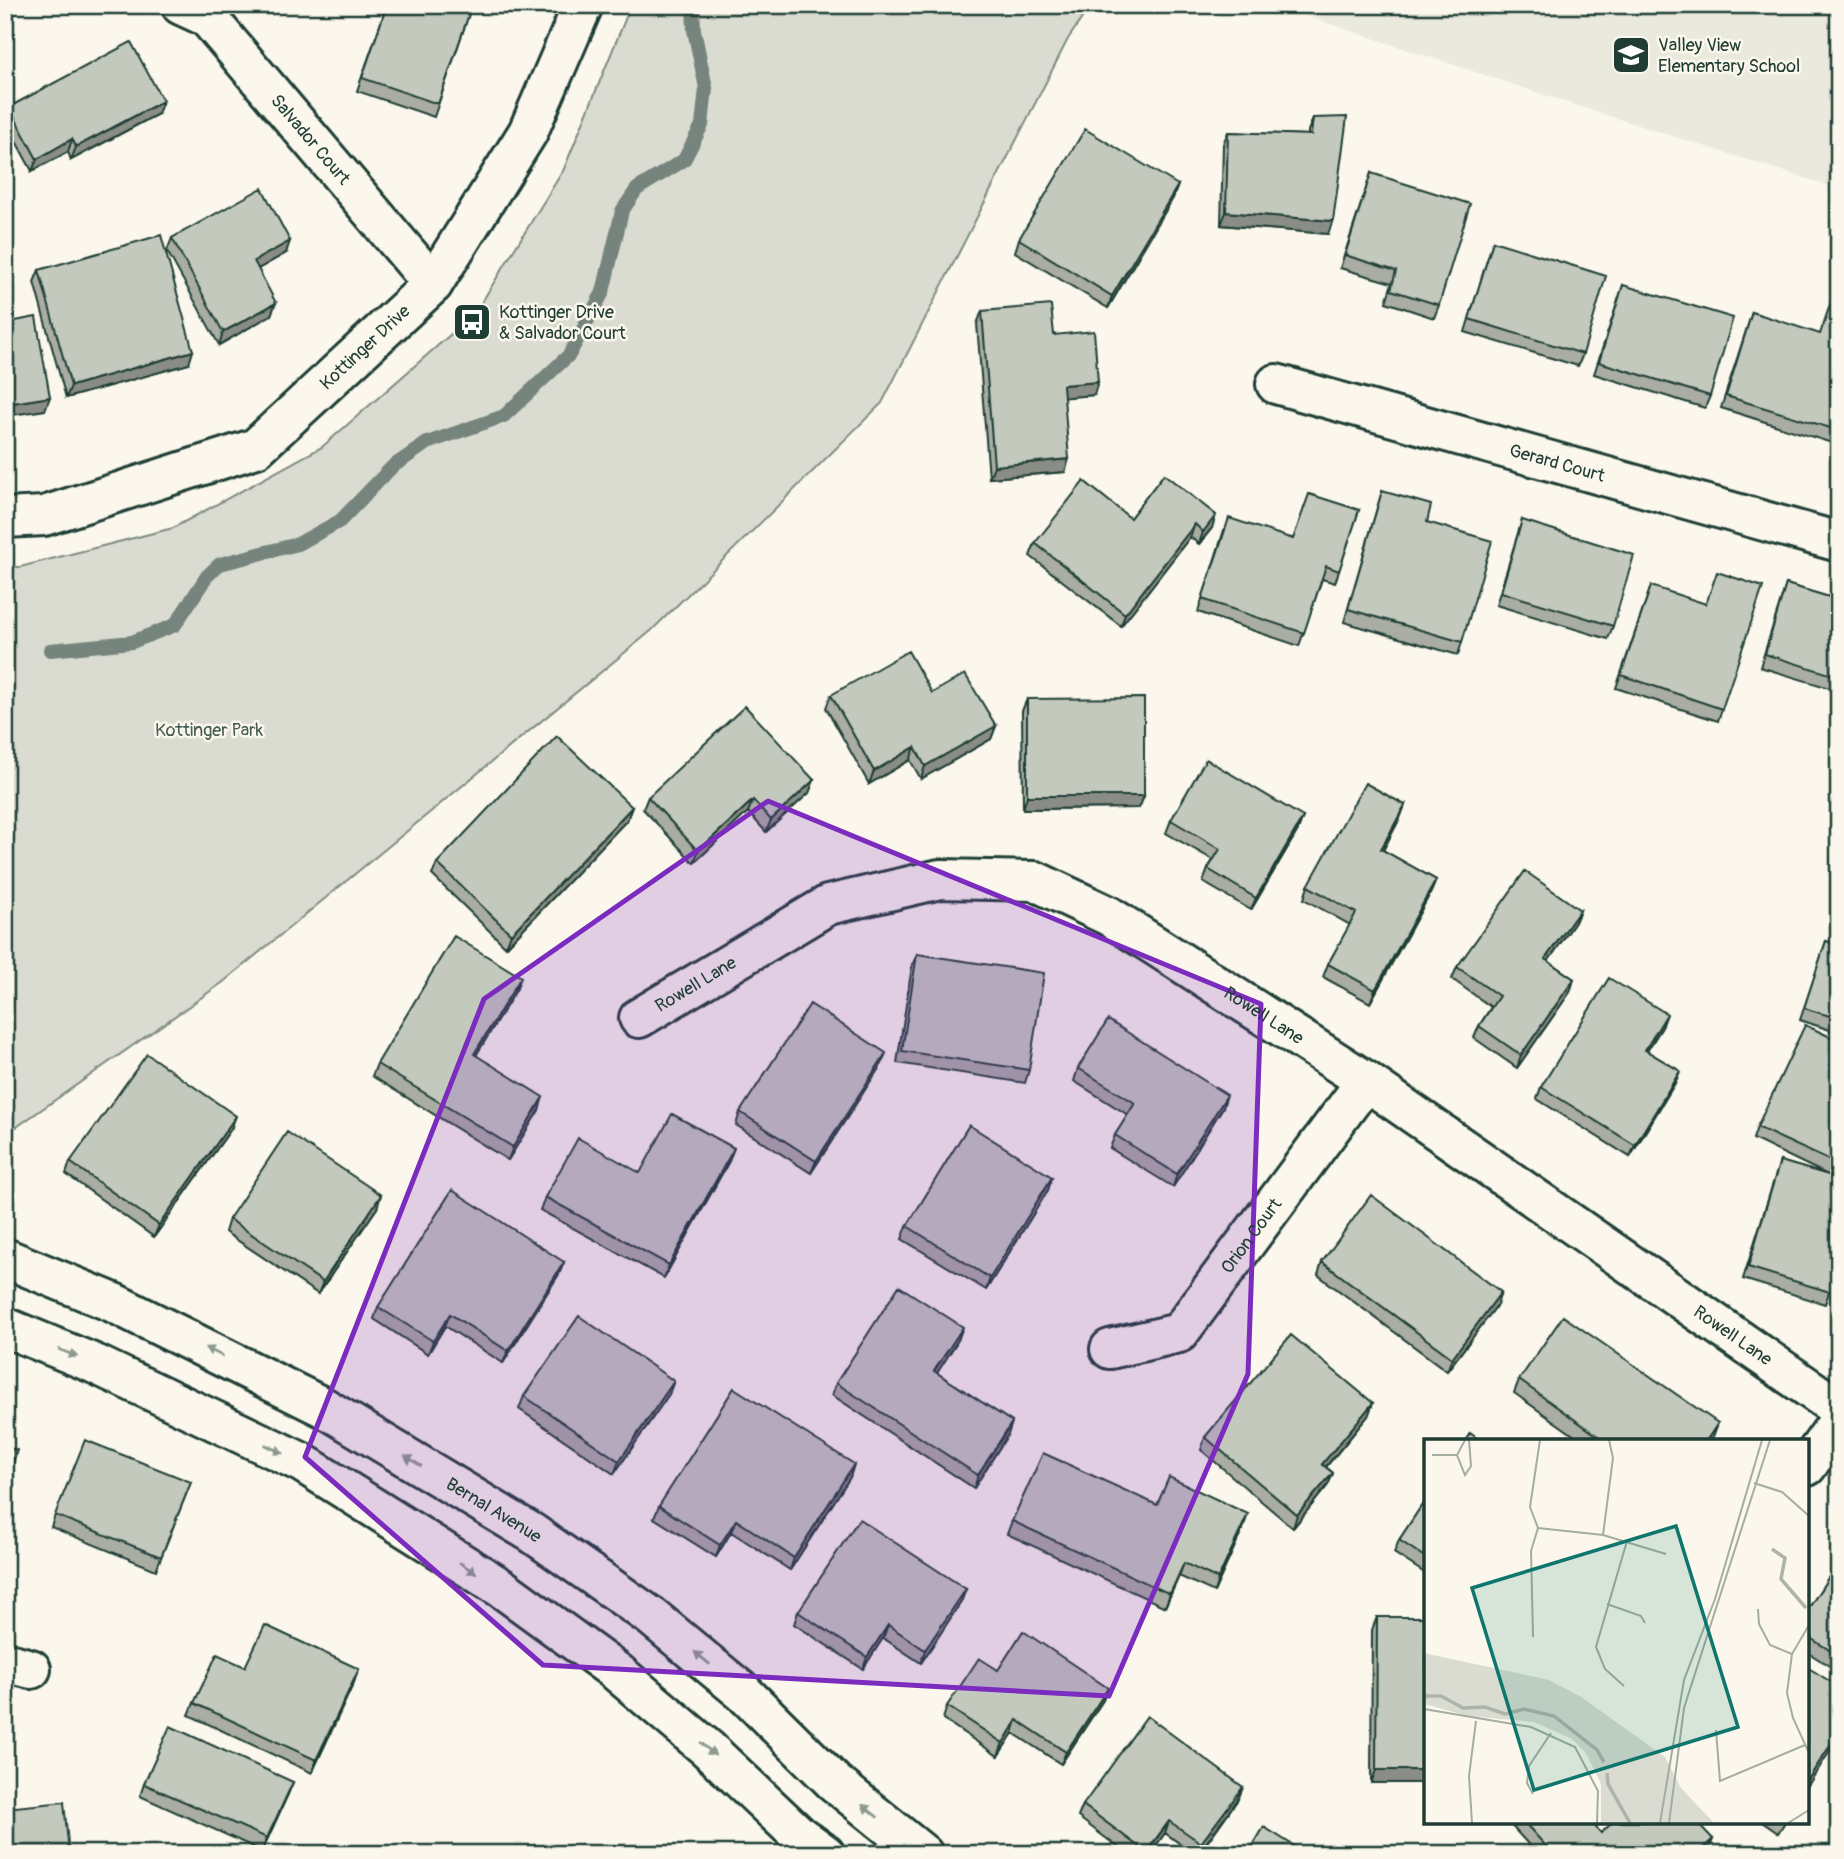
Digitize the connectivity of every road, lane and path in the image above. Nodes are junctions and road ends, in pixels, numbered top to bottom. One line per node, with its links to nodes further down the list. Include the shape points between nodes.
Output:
1 (181, 5): 3 (street, Salvador Court, via 207,18)
2 (583, 5): 3 (street, Kottinger Drive, via 528,132)
3 (433, 284): 5 (street, Kottinger Drive, via 256,448 44,516)
4 (1276, 384): 6 (street, Gerard Court)
5 (5, 519)
6 (1839, 542)
7 (639, 1018): 8 (street, Rowell Lane, via 828,905 940,879 1035,881 1109,916)
8 (1366, 1081): 11 (street, Orion Court, via 1179,1333); 12 (street, Rowell Lane)
9 (5, 1258): 16 (street, Bernal Avenue, one-way to 9, via 834,1782 744,1693 652,1618 532,1533 325,1408 114,1303)
10 (5, 1327): 15 (street, one-way to 15, via 96,1364 301,1462 503,1589 617,1672)
11 (1111, 1349)
12 (1839, 1409)
13 (1839, 1421): 14 (street)
14 (1809, 1463)
15 (825, 1854)
16 (923, 1854)

